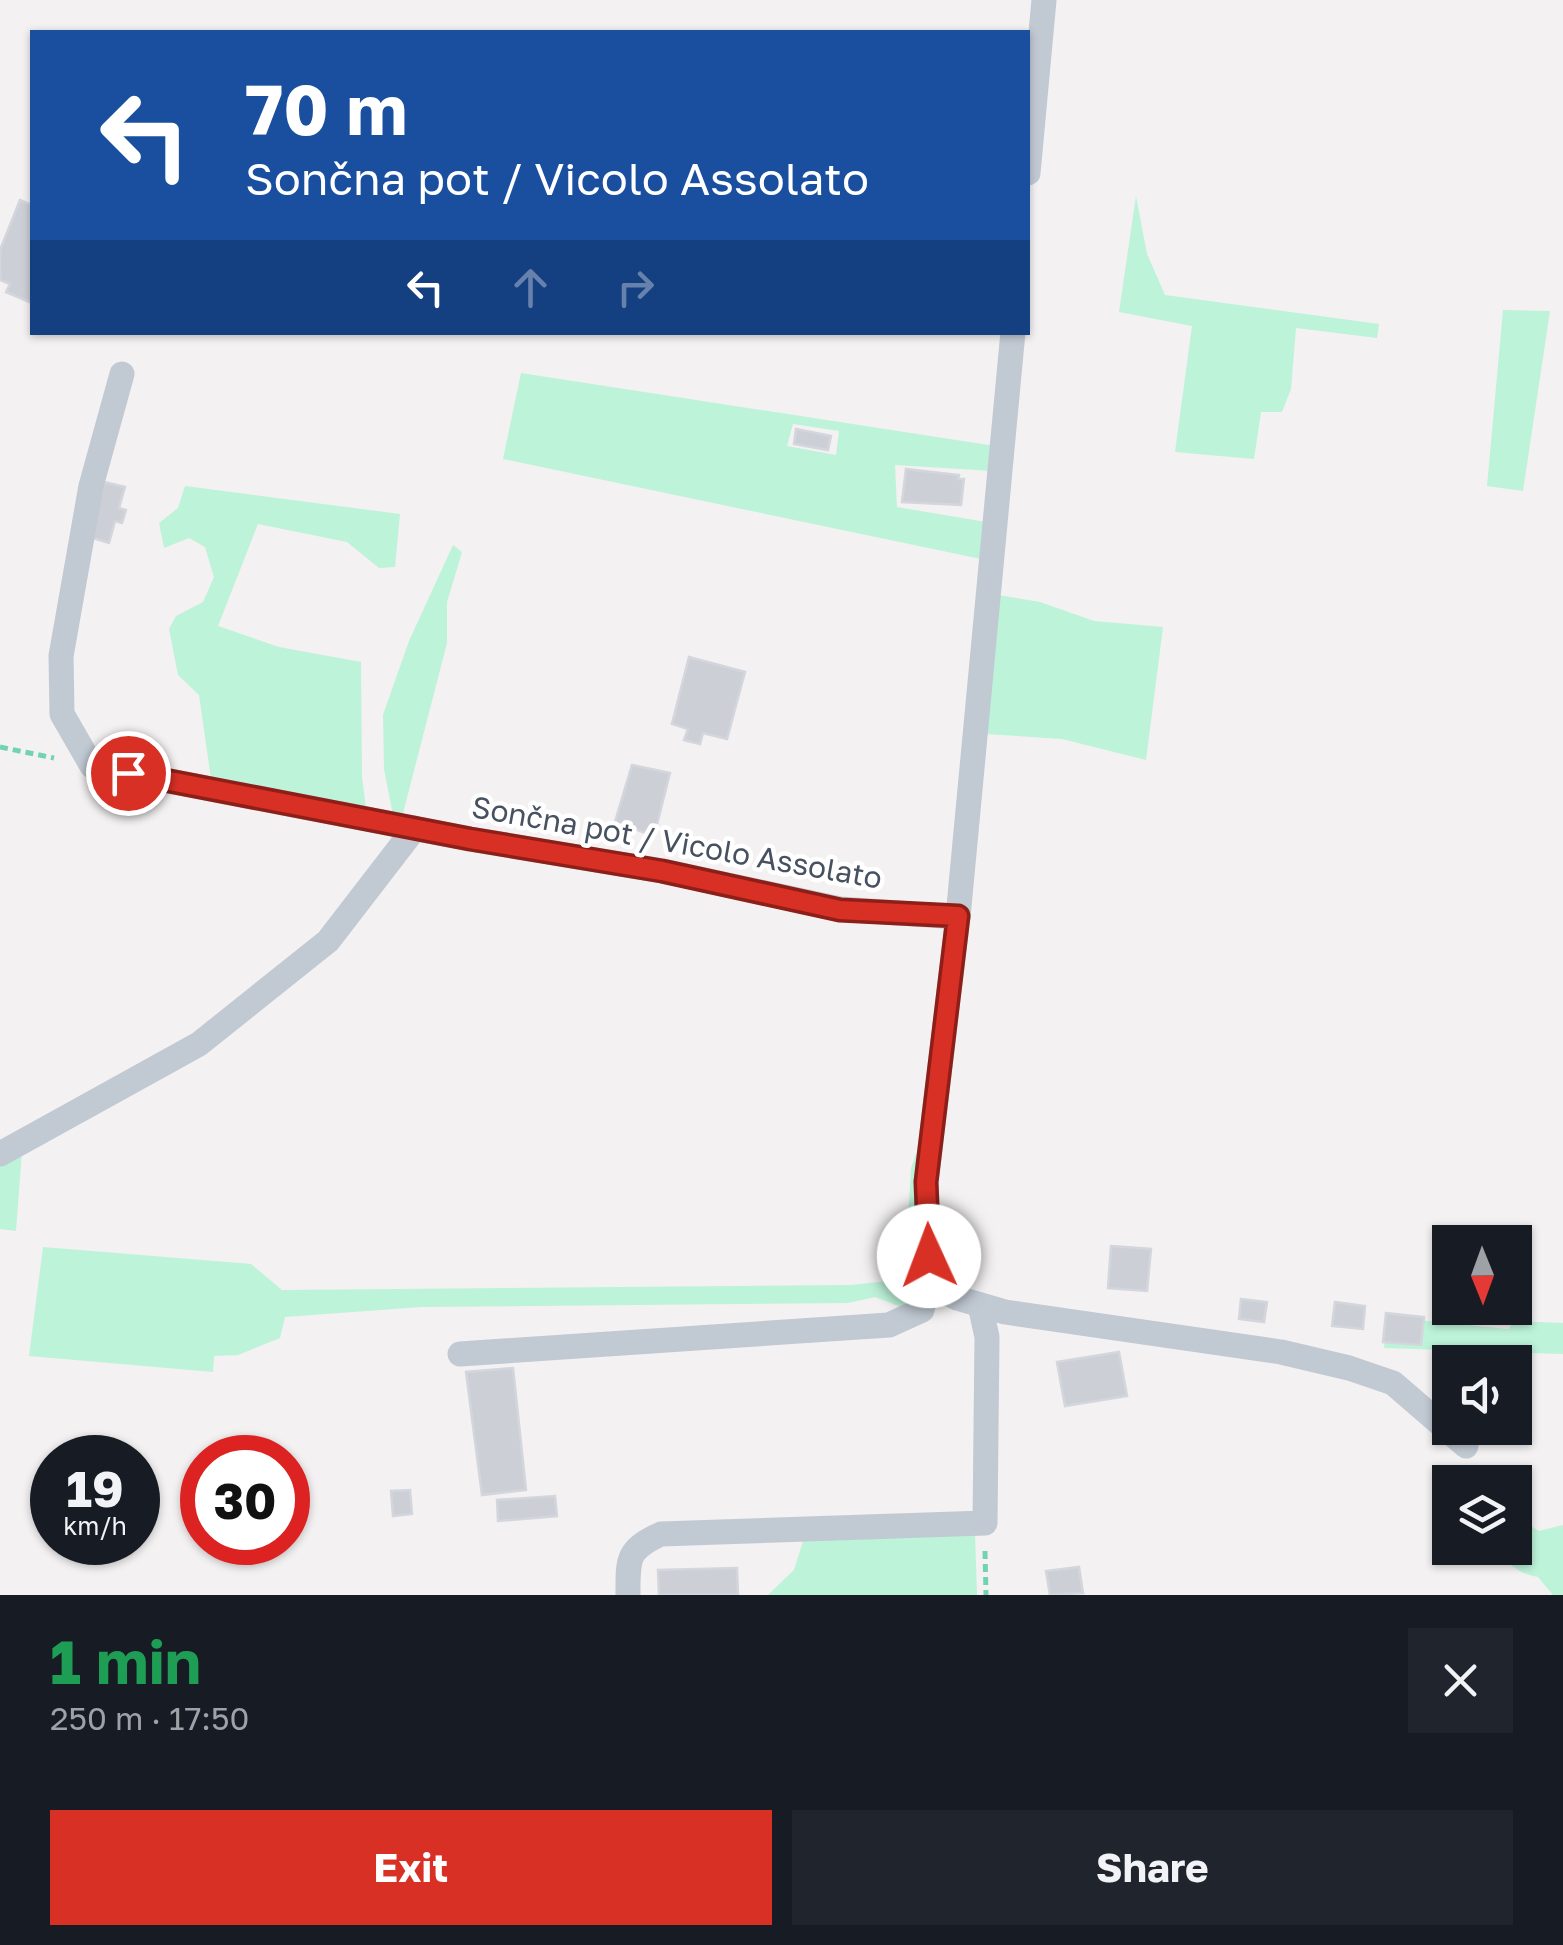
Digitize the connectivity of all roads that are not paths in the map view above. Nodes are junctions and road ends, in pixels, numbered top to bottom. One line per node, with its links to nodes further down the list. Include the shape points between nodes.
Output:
1 (1044, 0): 2 (street)
2 (1030, 152)
3 (1012, 335): 6 (street)
4 (122, 374): 5 (street, Sončna pot / Vicolo Assolato, via 91,486 60,656 62,714 92,766)
5 (415, 828): 6 (street, Sončna pot / Vicolo Assolato, via 840,910); 7 (street, via 328,941 199,1044)
6 (958, 916): 8 (street, via 926,1182)
7 (0, 1154)
8 (930, 1276): 9 (street, via 940,1290); 10 (street, via 922,1310 889,1325)
9 (980, 1305): 11 (street, via 1350,1368 1393,1383); 12 (street, via 987,1337 985,1523 660,1534 640,1544 628,1561)
10 (460, 1354)
11 (1466, 1446)
12 (628, 1595)

